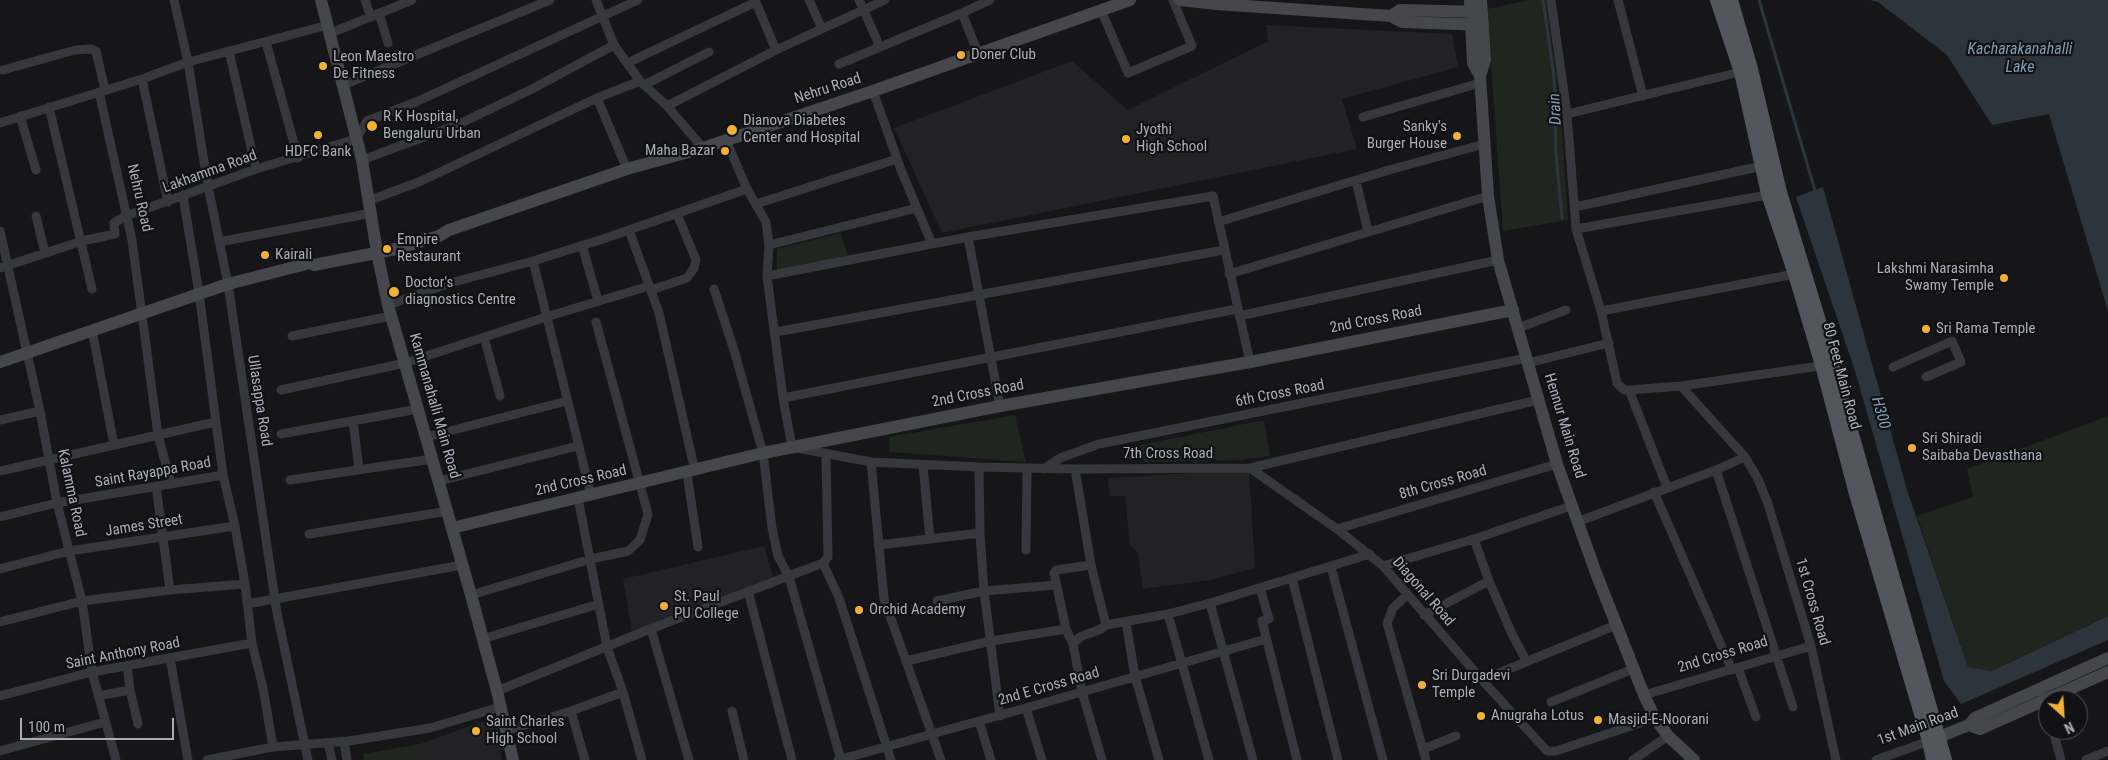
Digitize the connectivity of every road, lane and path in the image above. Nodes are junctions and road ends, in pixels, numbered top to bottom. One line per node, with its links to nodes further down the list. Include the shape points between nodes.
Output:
1 (174, 0): 37 (street, Ullasappa Road)
2 (322, 0): 27 (main road, Kammanahalli Main Road)
3 (366, 0): 25 (street)
4 (550, 0): 45 (street)
5 (596, 0): 26 (street)
6 (638, 0): 26 (street)
7 (810, 0): 28 (street)
8 (859, 0): 21 (street)
9 (885, 0): 21 (street)
10 (990, 0): 24 (street)
11 (1130, 0): 22 (main road, Nehru Road)
12 (1173, 0): 22 (street, via 1192,46 1128,73)
13 (1180, 0): 20 (main road)
14 (1551, 0): 52 (street)
15 (1618, 0): 48 (street)
16 (1718, 0): 41 (main road, 80 Feet Main Road)
17 (1731, 0): 41 (main road, 80 Feet Main Road)
18 (408, 1): 25 (street)
19 (755, 1): 33 (street); 38 (street)
20 (1215, 2): 23 (main road, via 1391,16 1400,10)
21 (864, 10): 28 (street); 32 (street)
22 (1101, 10): 36 (main road, Nehru Road)
23 (1476, 12): 43 (main road, Hennur Main Road, via 1486,60)
24 (962, 13): 32 (street); 36 (street)
25 (375, 15): 27 (street); 30 (street)
26 (603, 16): 31 (street); 56 (street, via 416,102 367,121)
27 (329, 29): 29 (street); 45 (main road, Kammanahalli Main Road)
28 (822, 29): 33 (street)
29 (266, 42): 34 (street); 60 (street)
30 (388, 44)
31 (614, 45): 38 (street); 62 (street, via 459,124)
32 (880, 47): 39 (street)
33 (776, 50): 50 (street)
34 (229, 51): 37 (street); 64 (street)
35 (709, 52): 44 (street)
36 (978, 54): 47 (main road, Nehru Road)
37 (188, 62): 42 (street); 68 (street, Ullasappa Road)
38 (627, 63): 44 (street)
39 (839, 64)
40 (3, 70): 46 (street, Nehru Road, via 91,48 96,51)
41 (1746, 70): 48 (street); 63 (main road, 80 Feet Main Road); 70 (main road, 80 Feet Main Road)
42 (142, 79): 46 (street); 73 (street)
43 (1480, 79): 54 (street); 58 (main road, Hennur Main Road)
44 (642, 83): 49 (street); 50 (street)
45 (343, 85): 56 (main road, Kammanahalli Main Road)
46 (102, 91): 51 (street); 80 (street, Nehru Road)
47 (873, 91): 57 (main road, Nehru Road); 61 (street)
48 (1643, 96): 52 (street)
49 (597, 98): 65 (street); 75 (street)
50 (667, 106): 59 (street)
51 (49, 107): 53 (street); 87 (street)
52 (1567, 114): 76 (street)
53 (20, 116): 55 (street); 66 (street)
54 (1363, 117)
55 (0, 122)
56 (356, 139): 60 (street, Lakhamma Road); 62 (main road, Kammanahalli Main Road)
57 (726, 140): 59 (main road, Nehru Road); 69 (street)
58 (1484, 144): 67 (street); 72 (main road, Hennur Main Road)
59 (703, 148): 65 (main road, Nehru Road)
60 (298, 158): 64 (street, Lakhamma Road)
61 (897, 159): 74 (street); 77 (street)
62 (362, 160): 75 (main road, Kammanahalli Main Road)
63 (1762, 166): 70 (main road, 80 Feet Main Road); 76 (street)
64 (256, 169): 68 (street, Lakhamma Road)
65 (627, 169): 92 (main road, Nehru Road, via 439,236 396,249)
66 (36, 170)
67 (1356, 181): 81 (street); 85 (street)
68 (208, 186): 71 (street, Lakhamma Road); 88 (street, Ullasappa Road)
69 (747, 189): 74 (street); 78 (street)
70 (1774, 193): 82 (street); 98 (main road, 80 Feet Main Road)
71 (183, 196): 73 (street, Lakhamma Road); 105 (street)
72 (1488, 196): 85 (street); 95 (main road, Hennur Main Road)
73 (168, 202): 80 (street, Lakhamma Road)
74 (756, 204): 91 (street, via 766,222)
75 (371, 206): 88 (street); 92 (main road, Kammanahalli Main Road)
76 (1575, 207): 82 (street)
77 (917, 208): 89 (street); 91 (street)
78 (677, 214): 83 (street); 102 (street, via 696,260 694,268 686,278)
79 (36, 216): 94 (street)
80 (126, 216): 87 (street, via 114,223 115,234); 112 (street, Nehru Road, via 132,240)
81 (1218, 222): 86 (street, via 1213,196); 93 (street)
82 (1576, 229): 111 (street)
83 (629, 230): 90 (street); 102 (street)
84 (0, 231): 97 (street, Kalamma Road)
85 (1368, 231): 99 (street)
86 (968, 237): 89 (street); 106 (street)
87 (82, 241): 94 (street); 103 (street)
88 (219, 242): 101 (street, Ullasappa Road)
89 (932, 244): 100 (street)
90 (582, 245): 96 (street); 107 (street)
91 (769, 245): 100 (street)
92 (377, 248): 101 (main road, Nehru Road); 108 (main road, Kammanahalli Main Road)
93 (1224, 250): 99 (street); 106 (street)
94 (45, 253): 97 (street)
95 (1498, 260): 109 (main road, Hennur Main Road); 113 (street)
96 (533, 261): 108 (street, via 450,282); 114 (street)
97 (4, 266): 122 (street, Kalamma Road)
98 (1800, 273): 111 (street); 128 (main road, 80 Feet Main Road)
99 (1229, 274): 113 (street)
100 (767, 276): 118 (street)
101 (228, 284): 105 (main road, Nehru Road); 212 (street, Ullasappa Road)
102 (650, 288): 107 (street); 166 (street, via 659,313)
103 (92, 289)
104 (714, 289): 150 (street)
105 (199, 293): 112 (main road, Nehru Road); 143 (street)
106 (979, 294): 118 (street); 123 (street)
107 (598, 301): 114 (street)
108 (390, 310): 119 (street); 127 (main road, Kammanahalli Main Road)
109 (1513, 310): 116 (main road, Hennur Main Road); 126 (main road, 2nd Cross Road)
110 (1566, 310): 116 (street)
111 (1601, 311): 121 (street)
112 (140, 313): 117 (main road, Nehru Road); 145 (street)
113 (1238, 313): 123 (street); 126 (street)
114 (546, 317): 120 (street); 137 (street)
115 (596, 322): 170 (street)
116 (1518, 328): 124 (main road, Hennur Main Road)
117 (92, 330): 122 (main road, Nehru Road); 147 (street)
118 (776, 332): 135 (street)
119 (292, 336)
120 (484, 337): 127 (street); 134 (street)
121 (1609, 343): 124 (street, 6th Cross Road); 133 (street, via 1617,383 1624,390)
122 (27, 352): 125 (main road, Nehru Road); 140 (street, Kalamma Road)
123 (991, 356): 135 (street); 138 (street)
124 (1527, 360): 136 (main road, Hennur Main Road); 161 (street, 6th Cross Road, via 1099,444 1060,458)
125 (0, 362)
126 (1250, 362): 138 (main road, 2nd Cross Road)
127 (405, 363): 132 (street); 139 (main road, Kammanahalli Main Road)
128 (1827, 365): 131 (street); 273 (main road, 80 Feet Main Road)
129 (1893, 367): 130 (street, via 1952,341 1961,362)
130 (1926, 377)
131 (1681, 386): 133 (street); 152 (street, 1st Cross Road)
132 (281, 390)
133 (1629, 390): 173 (street)
134 (500, 396)
135 (783, 398): 149 (street)
136 (1538, 400): 157 (main road, Hennur Main Road); 160 (street, 7th Cross Road)
137 (568, 402): 146 (street); 148 (street)
138 (1000, 406): 149 (main road, 2nd Cross Road)
139 (418, 410): 142 (street); 146 (main road, Kammanahalli Main Road)
140 (40, 411): 141 (street); 154 (street, Kalamma Road)
141 (0, 420)
142 (353, 421): 144 (street); 163 (street)
143 (214, 422): 145 (street); 167 (street)
144 (281, 434)
145 (158, 435): 147 (street); 171 (street)
146 (426, 437): 153 (main road, Kammanahalli Main Road)
147 (114, 445): 154 (street)
148 (578, 446): 169 (street); 175 (street)
149 (792, 448): 150 (main road, 2nd Cross Road); 151 (street, 7th Cross Road)
150 (762, 453): 166 (main road, 2nd Cross Road); 201 (street, via 778,556)
151 (826, 454): 155 (street, 7th Cross Road); 195 (street, via 828,557)
152 (1745, 457): 164 (street); 231 (street, 1st Cross Road, via 1768,504)
153 (432, 459): 163 (street); 169 (main road, Kammanahalli Main Road)
154 (49, 460): 165 (street); 176 (street, Kalamma Road)
155 (871, 462): 156 (street, 7th Cross Road); 189 (street)
156 (923, 464): 158 (street, 7th Cross Road); 187 (street)
157 (1556, 464): 177 (main road, Hennur Main Road); 183 (street, 8th Cross Road)
158 (979, 467): 159 (street, 7th Cross Road); 184 (street)
159 (1027, 468): 161 (street, 7th Cross Road); 191 (street)
160 (1250, 468): 162 (street, 7th Cross Road); 183 (street, Diagonal Road)
161 (1044, 469): 162 (street, 7th Cross Road)
162 (1075, 469): 197 (street)
163 (359, 470): 168 (street)
164 (1716, 470): 173 (street); 234 (street)
165 (0, 471)
166 (691, 472): 170 (main road, 2nd Cross Road); 190 (street)
167 (223, 475): 171 (street, Saint Rayappa Road); 181 (street)
168 (290, 480)
169 (439, 481): 178 (main road, Kammanahalli Main Road)
170 (641, 483): 175 (main road, 2nd Cross Road); 194 (street, via 648,514 640,540 628,551)
171 (171, 484): 172 (street, Saint Rayappa Road)
172 (156, 486): 176 (street, Saint Rayappa Road); 186 (street)
173 (1667, 487): 174 (street)
174 (1654, 492): 180 (street); 242 (street)
175 (584, 496): 182 (main road, 2nd Cross Road); 194 (street)
176 (57, 503): 179 (street, Saint Rayappa Road); 192 (street, Kalamma Road)
177 (1571, 506): 180 (main road, Hennur Main Road); 188 (street)
178 (448, 511): 182 (main road, Kammanahalli Main Road); 185 (street)
179 (0, 517)
180 (1577, 522): 222 (main road, Hennur Main Road)
181 (234, 526): 186 (street, James Street); 204 (street)
182 (452, 528): 196 (main road, Kammanahalli Main Road)
183 (1337, 528): 193 (street, Diagonal Road)
184 (980, 533): 187 (street); 209 (street)
185 (309, 534)
186 (164, 536): 192 (street, James Street); 207 (street)
187 (930, 539): 189 (street)
188 (1474, 539): 198 (street); 203 (street)
189 (878, 545): 237 (street, via 884,599)
190 (698, 547)
191 (1026, 550)
192 (69, 551): 200 (street, James Street); 213 (street, Kalamma Road)
193 (1370, 554): 198 (street, Diagonal Road); 199 (street)
194 (591, 559): 210 (street); 217 (street)
195 (823, 563): 201 (street); 278 (street, via 839,598)
196 (462, 565): 210 (main road, Kammanahalli Main Road); 212 (street)
197 (1091, 565): 205 (street, via 1056,570); 223 (street)
198 (1383, 566): 211 (street, Diagonal Road)
199 (1331, 567): 202 (street); 307 (street)
200 (0, 569)
201 (789, 577): 208 (street); 296 (street)
202 (1292, 578): 206 (street); 306 (street)
203 (1489, 581): 219 (street); 238 (street)
204 (245, 584): 207 (street); 216 (street)
205 (1057, 586): 209 (street); 224 (street)
206 (1260, 588): 215 (street); 227 (street, via 1269,619 1262,621)
207 (170, 590): 213 (street)
208 (748, 591): 225 (street); 295 (street)
209 (984, 591): 214 (street); 228 (street)
210 (471, 595): 226 (main road, Kammanahalli Main Road)
211 (1407, 595): 219 (street, Diagonal Road); 280 (street, via 1393,608 1387,623)
212 (276, 599): 216 (street); 277 (street, Ullasappa Road)
213 (82, 601): 220 (street); 243 (street, Kalamma Road)
214 (937, 601)
215 (1210, 603): 218 (street); 233 (street)
216 (248, 604): 229 (street)
217 (599, 604): 226 (street); 232 (street)
218 (1168, 614): 221 (street); 239 (street)
219 (1424, 615): 246 (street, Diagonal Road)
220 (0, 622)
221 (1126, 622): 223 (street); 245 (street)
222 (1616, 624): 238 (street); 241 (main road, Hennur Main Road)
223 (1106, 625): 230 (street, via 1102,630 1080,637)
224 (1066, 628): 228 (street); 230 (street)
225 (651, 629): 232 (street); 293 (street)
226 (482, 639): 250 (main road, Kammanahalli Main Road)
227 (1266, 639): 233 (street, 2nd E Cross Road); 305 (street)
228 (991, 641): 237 (street); 263 (street)
229 (252, 643): 235 (street, Saint Anthony Road); 279 (street)
230 (1073, 644): 252 (street)
231 (1812, 646): 234 (street, 2nd Cross Road); 311 (street, 1st Cross Road)
232 (607, 647): 250 (street); 251 (street)
233 (1223, 652): 239 (street, 2nd E Cross Road); 304 (street)
234 (1776, 656): 242 (street, 2nd Cross Road); 259 (street)
235 (170, 658): 240 (street, Saint Anthony Road); 285 (street)
236 (2108, 658): 248 (main road)
237 (906, 661): 270 (street)
238 (1527, 662): 246 (street)
239 (1180, 664): 245 (street, 2nd E Cross Road); 303 (street)
240 (127, 666): 243 (street, Saint Anthony Road); 247 (street)
241 (1634, 669): 253 (main road, Hennur Main Road); 256 (street)
242 (1735, 669): 253 (street, 2nd Cross Road); 264 (street)
243 (92, 672): 254 (street, Saint Anthony Road); 255 (street, Kalamma Road)
244 (2108, 672): 249 (main road, 1st Main Road)
245 (1135, 676): 252 (street, 2nd E Cross Road); 302 (street)
246 (1482, 680): 265 (street, Diagonal Road, via 1547,751 1556,751)
247 (130, 690): 255 (street); 268 (street)
248 (2060, 690)
249 (2068, 690)
250 (497, 691): 258 (main road, Kammanahalli Main Road)
251 (623, 692): 261 (street); 292 (street)
252 (1082, 692): 260 (street, 2nd E Cross Road); 301 (street)
253 (1644, 695): 265 (main road, Hennur Main Road)
254 (0, 696)
255 (98, 696): 267 (street, Kalamma Road)
256 (1551, 702)
257 (2038, 704): 273 (main road, 1st Main Road, via 1980,729 1969,725)
258 (500, 707): 269 (main road, Kammanahalli Main Road); 275 (street, via 430,728)
259 (1794, 707)
260 (1026, 708): 263 (street, 2nd E Cross Road); 300 (street)
261 (571, 710): 269 (street); 291 (street)
262 (732, 711): 294 (street)
263 (1000, 716): 266 (street, 2nd E Cross Road)
264 (1756, 717)
265 (1655, 718): 272 (main road, Hennur Main Road)
266 (979, 721): 270 (street, 2nd E Cross Road); 299 (street)
267 (105, 722): 281 (street); 284 (street, Kalamma Road)
268 (138, 724)
269 (506, 731): 290 (main road, Kammanahalli Main Road)
270 (932, 733): 278 (street, 2nd E Cross Road); 298 (street)
271 (1456, 736): 280 (street)
272 (1668, 736): 309 (street); 310 (main road, Hennur Main Road)
273 (1935, 739): 312 (street, 1st Main Road); 313 (main road, 80 Feet Main Road); 314 (main road, 80 Feet Main Road)
274 (2056, 740): 315 (street)
275 (344, 742): 276 (street); 289 (street)
276 (328, 743): 277 (street); 288 (street)
277 (304, 744): 279 (street); 287 (street, Ullasappa Road)
278 (886, 746): 296 (street, 2nd E Cross Road); 297 (street)
279 (273, 747): 283 (street)
280 (1423, 749): 308 (street)
281 (0, 751)
282 (2108, 751): 316 (street)
283 (254, 755): 286 (street)
284 (116, 760)
285 (188, 760)
286 (206, 760)
287 (308, 760)
288 (332, 760)
289 (347, 760)
290 (512, 760)
291 (585, 760)
292 (642, 760)
293 (689, 760)
294 (744, 760)
295 (792, 760)
296 (840, 760)
297 (891, 760)
298 (941, 760)
299 (991, 760)
300 (1042, 760)
301 (1102, 760)
302 (1159, 760)
303 (1209, 760)
304 (1253, 760)
305 (1297, 760)
306 (1338, 760)
307 (1383, 760)
308 (1426, 760)
309 (1633, 760)
310 (1694, 760)
311 (1836, 760)
312 (1876, 760)
313 (1933, 760)
314 (1945, 760)
315 (2061, 760)
316 (2086, 760)

